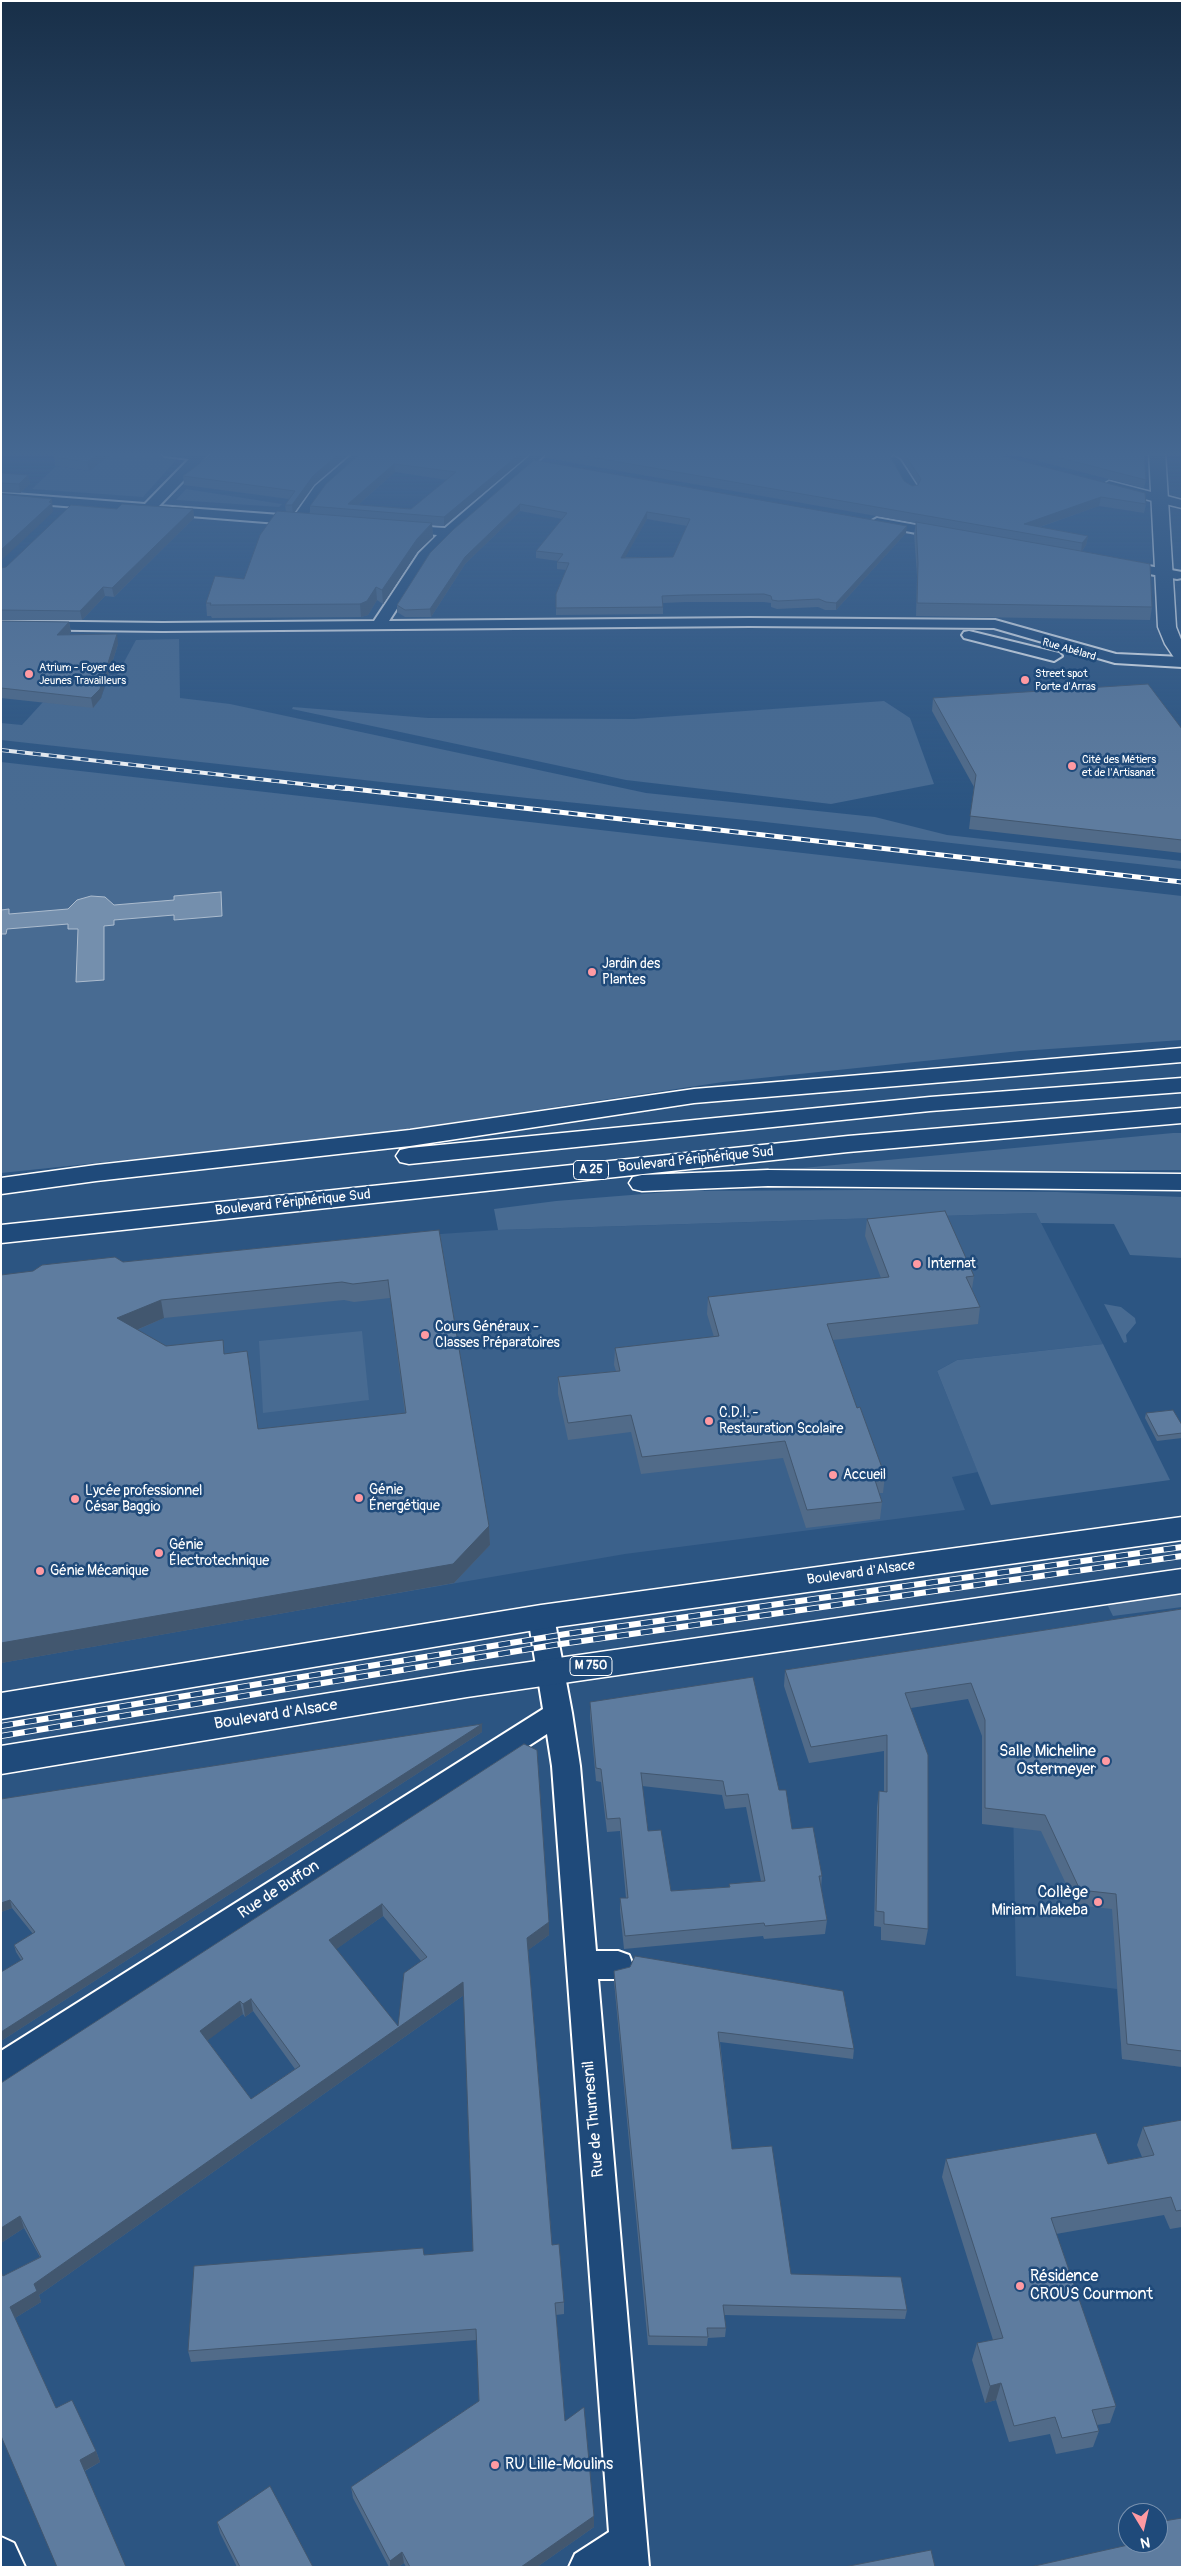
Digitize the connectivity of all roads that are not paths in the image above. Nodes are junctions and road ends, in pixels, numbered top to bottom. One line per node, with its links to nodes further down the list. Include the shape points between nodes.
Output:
1 (412, 572): 7 (street)
2 (1158, 572): 3 (street)
3 (1170, 574): 5 (main road); 9 (main road, via 1168,631)
4 (957, 624): 7 (street, Rue Abélard); 10 (street, Rue Abélard, via 1007,626 1122,659); 11 (street, Rue Abélard, via 994,628 1126,666)
5 (1182, 624)
6 (1, 625): 7 (street, Rue Abélard)
7 (379, 625)
8 (886, 632): 11 (street, via 982,636 1122,674)
9 (1182, 655)
10 (1182, 662)
11 (1179, 673)
12 (1182, 1055): 16 (main road, via 687,1097 402,1139)
13 (1182, 1085): 17 (main road, via 900,1106)
14 (1182, 1115): 18 (main road, Boulevard Périphérique Sud / A 25, via 848,1144)
15 (1176, 1183): 19 (main road, via 784,1178 674,1181 590,1187)
16 (1, 1186)
17 (1, 1198)
18 (1, 1234)
19 (1, 1251)
20 (1182, 1528): 22 (main road, Boulevard d'Alsace)
21 (1182, 1581): 23 (main road, Boulevard d'Alsace / M 750)
22 (541, 1617): 23 (street); 24 (main road, Boulevard d'Alsace)
23 (550, 1671): 25 (street, Rue de Thumesnil); 26 (main road, Boulevard d'Alsace / M 750)
24 (1, 1706)
25 (558, 1713): 27 (street, Rue de Thumesnil, via 566,1766); 29 (street, Rue de Buffon)
26 (1, 1760)
27 (582, 1965): 28 (street); 30 (street, Rue de Thumesnil)
28 (618, 1965)
29 (1, 2069)
30 (629, 2554): 33 (street)
31 (1, 2556): 32 (street)
32 (6, 2567)
33 (588, 2567)

